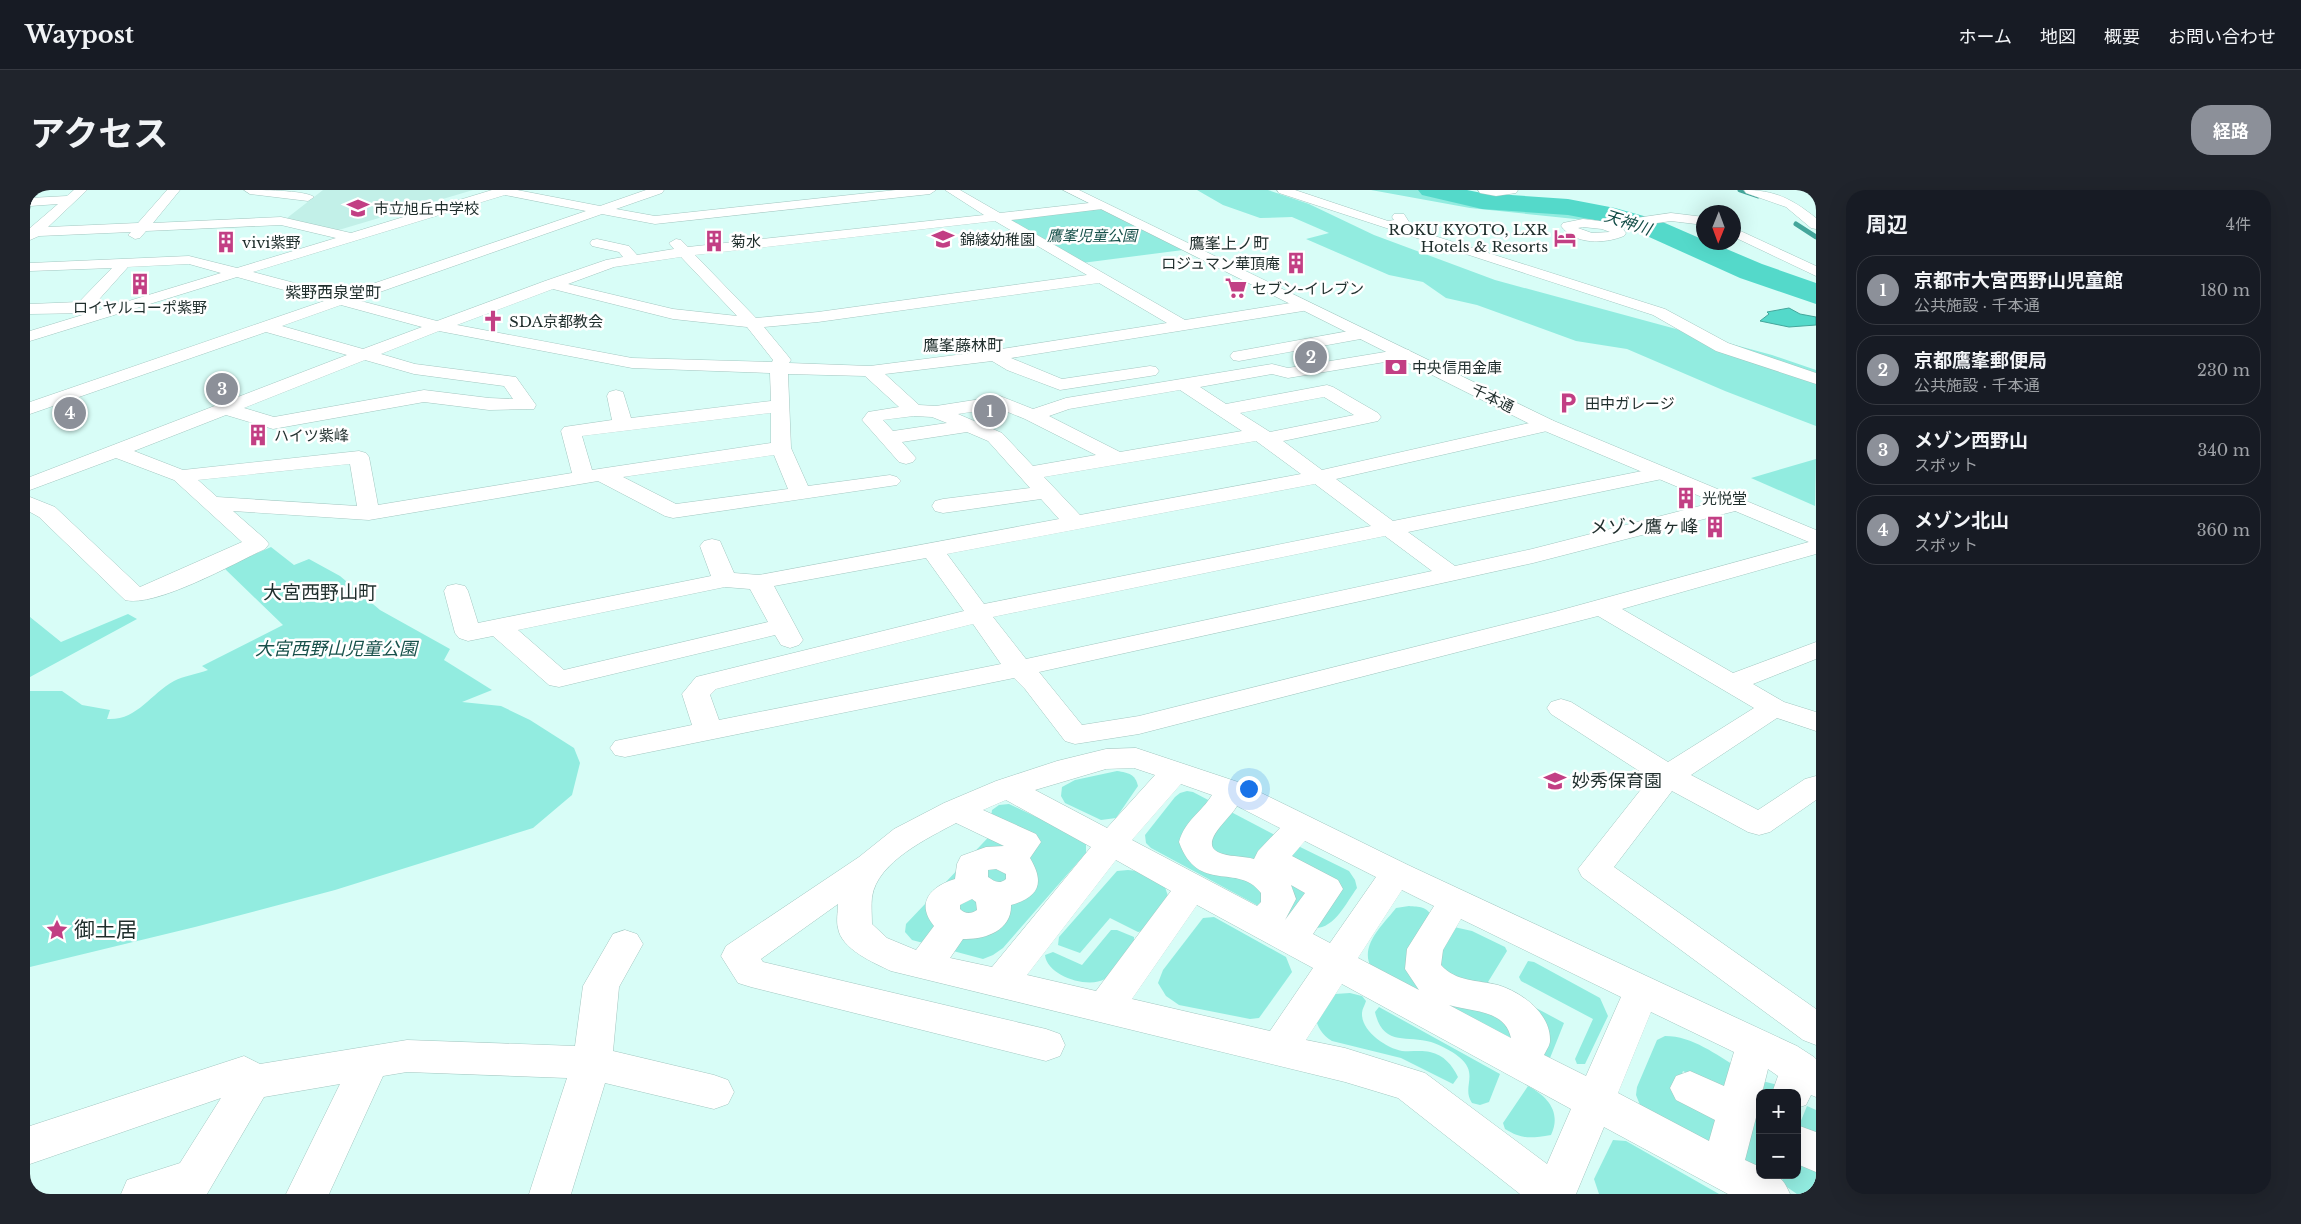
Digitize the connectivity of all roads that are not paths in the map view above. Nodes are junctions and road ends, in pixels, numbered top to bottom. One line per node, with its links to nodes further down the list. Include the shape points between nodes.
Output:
1 (81, 190): 14 (street)
2 (174, 190): 27 (street)
3 (250, 190): 13 (street)
4 (500, 190): 15 (street); 31 (street)
5 (658, 190): 19 (street)
6 (930, 190): 21 (street)
7 (951, 190): 20 (street)
8 (1069, 190): 17 (street, 千本通)
9 (1284, 190): 64 (street, via 1393,221 1658,312 1722,347)
10 (1484, 190): 11 (street)
11 (1512, 190)
12 (1750, 190): 25 (street, via 1790,204)
13 (312, 194): 24 (street)
14 (71, 200): 16 (street); 29 (street)
15 (553, 200): 18 (street); 19 (street)
16 (30, 202)
17 (1098, 206): 20 (street); 45 (street, 千本通)
18 (528, 208)
19 (601, 210): 21 (street); 44 (street)
20 (997, 217): 34 (street); 41 (street)
21 (655, 220): 34 (street)
22 (1650, 220): 23 (street, via 1671,217); 26 (street); 28 (street)
23 (1696, 220)
24 (281, 221): 27 (street); 31 (street)
25 (1816, 224)
26 (1615, 225)
27 (143, 227): 29 (street); 35 (street)
28 (1696, 228)
29 (32, 234)
30 (1741, 235): 39 (street)
31 (346, 236): 38 (street)
32 (597, 243): 36 (street, via 624,249)
33 (1741, 246): 42 (street, via 1781,266)
34 (684, 252): 36 (street); 48 (street)
35 (118, 255): 37 (street); 38 (street, via 182,259); 46 (street, via 121,267)
36 (633, 259): 43 (street, via 594,268)
37 (36, 266): 40 (street)
38 (231, 271): 44 (street); 46 (street); 54 (street)
39 (1816, 272)
40 (30, 275)
41 (1101, 278): 48 (street, via 818,318); 49 (street)
42 (1816, 278)
43 (550, 284): 48 (street, via 673,314); 51 (street)
44 (341, 300): 50 (street); 51 (street)
45 (1303, 306): 49 (street); 53 (street, 千本通)
46 (87, 308): 47 (street); 52 (street)
47 (30, 309)
48 (752, 323): 59 (street, via 782,360)
49 (1181, 324): 55 (street)
50 (264, 326): 57 (street); 70 (street)
51 (438, 326): 57 (street); 59 (street, via 632,363)
52 (30, 328)
53 (1360, 334): 56 (street, 千本通); 58 (street)
54 (30, 336)
55 (995, 354): 61 (street); 62 (street, via 1013,366 1060,385)
56 (1403, 354): 65 (street, via 1288,373 1272,369); 77 (street, 千本通)
57 (365, 355): 63 (street); 71 (street)
58 (1218, 360)
59 (779, 367): 61 (street); 69 (street)
60 (1169, 368): 62 (street)
61 (870, 371): 72 (street)
62 (1140, 372): 66 (street)
63 (458, 375): 67 (street); 67 (street, via 510,381 527,405)
64 (1816, 379)
65 (1183, 384): 66 (street); 73 (street)
66 (1162, 388): 75 (street, via 1066,404)
67 (424, 396): 71 (street, via 273,422)
68 (616, 396): 76 (street)
69 (780, 406): 76 (street); 81 (street)
70 (30, 408)
71 (228, 409): 82 (street)
72 (914, 410): 74 (street); 80 (street, via 875,416 872,420)
73 (1223, 410): 79 (street); 79 (street, via 1327,391 1371,416)
74 (936, 412): 75 (street, via 1000,402); 78 (street)
75 (1032, 414): 84 (street)
76 (623, 424): 88 (street, via 571,431)
77 (1547, 425): 86 (street, 千本通); 89 (street)
78 (969, 426): 80 (street); 85 (street, via 995,437)
79 (1263, 437): 84 (street); 89 (street)
80 (888, 438): 83 (street)
81 (781, 448): 88 (street); 93 (street)
82 (116, 451): 87 (street); 91 (street)
83 (906, 458)
84 (1117, 458): 85 (street)
85 (1029, 473): 92 (street)
86 (1662, 473): 96 (street, 千本通); 100 (street)
87 (181, 476): 94 (street); 98 (street, via 359,457)
88 (592, 476): 93 (street, via 673,511); 98 (street)
89 (1318, 477): 99 (street); 100 (street)
90 (890, 481): 93 (street)
91 (30, 484)
92 (1046, 492): 97 (street); 99 (street)
93 (801, 493)
94 (212, 503): 95 (street, via 257,544 149,592 134,595 47,512); 98 (street)
95 (30, 504)
96 (1736, 504): 101 (street, 千本通); 105 (street)
97 (943, 506)
98 (369, 513)
99 (1074, 523): 104 (street)
100 (1389, 529): 105 (street); 110 (street)
101 (1816, 538)
102 (712, 546): 106 (street)
103 (1816, 547): 109 (street)
104 (932, 549): 107 (street); 110 (street)
105 (1451, 574): 115 (street)
106 (725, 580): 107 (street); 112 (street)
107 (758, 582): 111 (street)
108 (456, 591): 112 (street, via 468,633)
109 (1602, 608): 115 (street, via 1139,725 1075,735); 116 (street)
110 (978, 614): 114 (street); 115 (street, via 1012,660)
111 (782, 626): 112 (street, via 559,679); 114 (street)
112 (498, 627)
113 (1816, 650): 116 (street)
114 (800, 660): 120 (street, via 706,683 696,694)
115 (1022, 668): 120 (street)
116 (1732, 683): 118 (street)
117 (1561, 708): 123 (street)
118 (1774, 708): 119 (street); 123 (street)
119 (1816, 722)
120 (708, 731): 121 (street)
121 (625, 748)
122 (1176, 772): 125 (street, via 1136,758 1106,759); 126 (street); 129 (street)
123 (1668, 776): 124 (street, via 1759,824); 141 (street, via 1594,869)
124 (1816, 786)
125 (1007, 788): 127 (street); 129 (street)
126 (1230, 790): 128 (street); 134 (street, via 1218,810 1198,832 1195,842 1202,857 1213,864 1250,869 1275,885 1278,894)
127 (955, 810): 130 (street, via 906,837); 137 (street, via 1025,842 1011,860 1022,870 1024,878 1021,886 1006,894 984,891 996,910 993,917 978,926 955,924)
128 (1301, 826): 131 (street); 134 (street, via 1270,859 1326,889)
129 (1111, 844): 132 (street); 138 (street)
130 (871, 864): 137 (street, via 855,896 855,929 875,948); 143 (street, via 739,956 751,973)
131 (1396, 873): 133 (street); 136 (street)
132 (1192, 887): 134 (street); 140 (street)
133 (1454, 901): 139 (street); 146 (street, via 1425,949 1423,968 1433,981 1453,992 1497,1000 1527,1023 1532,1041)
134 (1276, 931): 136 (street)
135 (625, 944): 147 (street, via 601,986)
136 (1336, 963): 144 (street); 146 (street)
137 (925, 966): 138 (street)
138 (1000, 984): 140 (street)
139 (1642, 990): 142 (street); 152 (street)
140 (1105, 1008): 144 (street)
141 (1816, 1029)
142 (1755, 1044): 148 (street); 153 (street)
143 (1046, 1045)
144 (1279, 1049): 163 (street, via 1411,1085)
145 (370, 1062): 147 (street, via 407,1056); 149 (street); 161 (street)
146 (1522, 1062): 152 (street)
147 (592, 1064): 151 (street); 162 (street)
148 (1803, 1081)
149 (252, 1082): 154 (street, via 244,1073); 158 (street)
150 (1690, 1088): 153 (street)
151 (714, 1092)
152 (1596, 1101): 157 (street); 163 (street)
153 (1737, 1111): 157 (street)
154 (30, 1145)
155 (1801, 1145): 156 (street)
156 (1816, 1153)
157 (1722, 1170): 159 (street)
158 (189, 1186): 160 (street)
159 (1765, 1186)
160 (142, 1194)
161 (306, 1194)
162 (550, 1194)
163 (1554, 1194)

